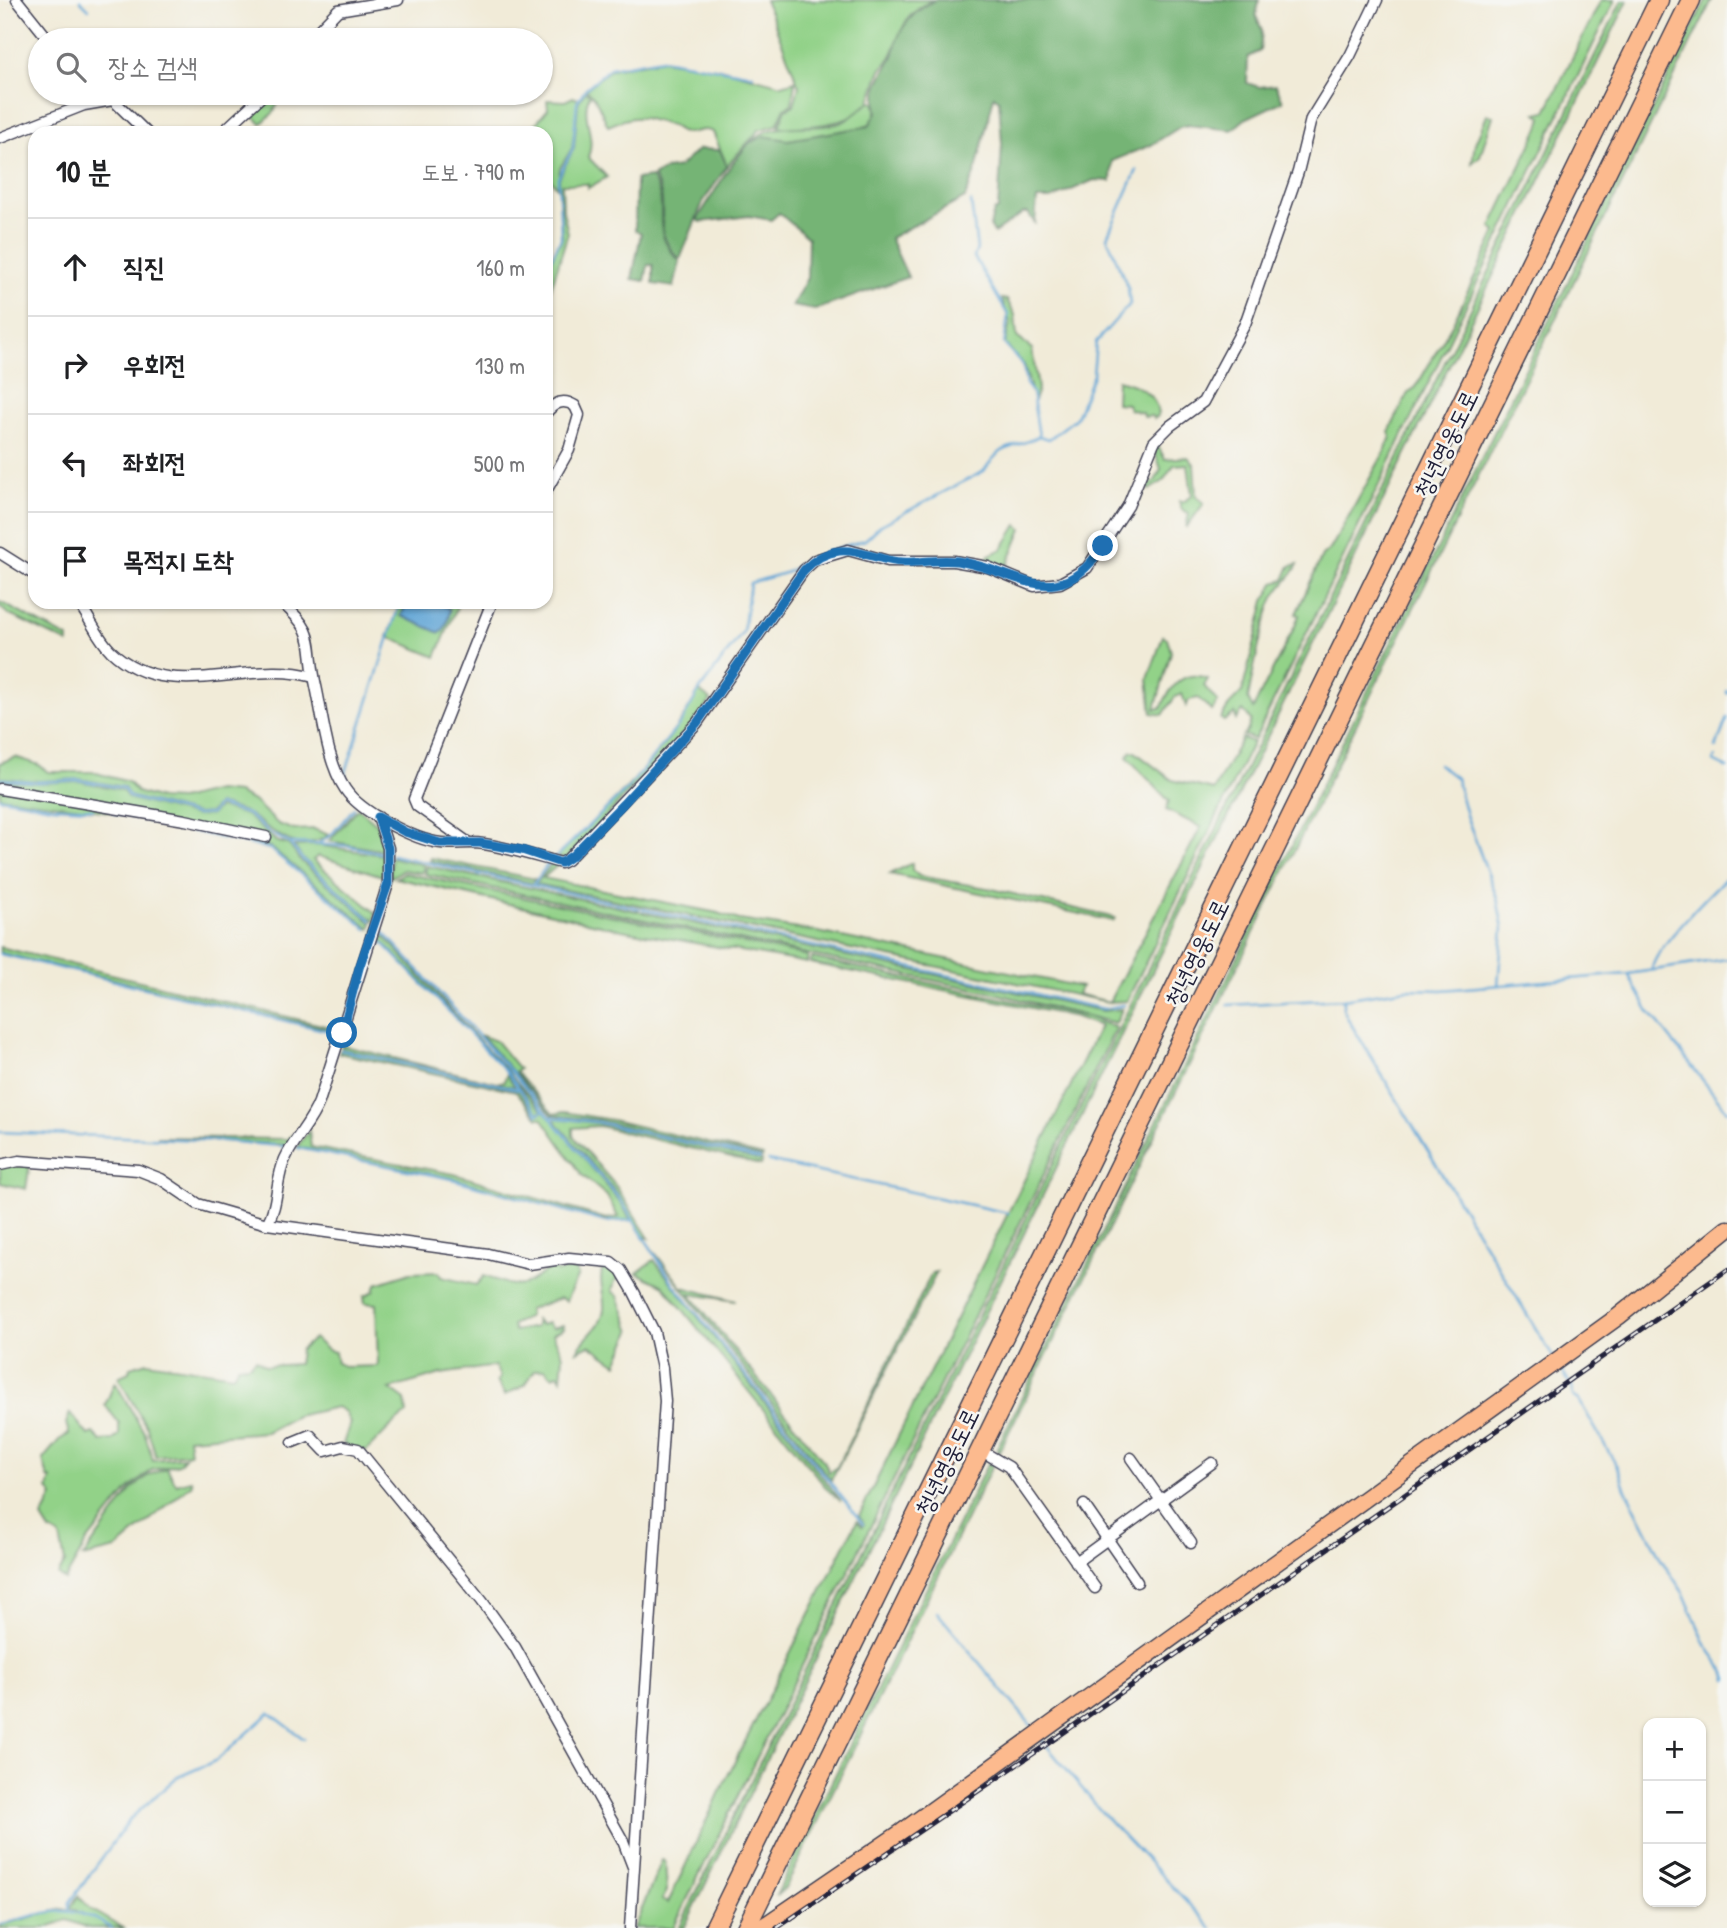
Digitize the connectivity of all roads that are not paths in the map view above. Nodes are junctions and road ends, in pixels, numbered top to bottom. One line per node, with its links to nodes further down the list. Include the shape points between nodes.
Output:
1 (17, 0): 6 (street)
2 (398, 0): 7 (street, via 338,10)
3 (1377, 0): 27 (street, via 1350,56 1311,119 1298,172 1245,324 1203,402 1154,442 1128,506 1087,568 1060,583 1034,586 988,567 954,561 903,562 848,550 815,560 697,723 573,855 561,863 522,850)
4 (1659, 0): 45 (highway, 청년영웅도로)
5 (1691, 0): 32 (highway, 청년영웅도로)
6 (39, 28)
7 (321, 28)
8 (84, 105): 11 (street)
9 (119, 105): 12 (street)
10 (252, 105): 13 (street)
11 (31, 126)
12 (140, 126)
13 (230, 126)
14 (28, 127): 15 (street)
15 (0, 138)
16 (553, 404): 17 (street, via 575,406 579,415 569,450)
17 (553, 479)
18 (0, 554): 19 (street)
19 (28, 571)
20 (83, 609): 23 (street, via 111,651 139,668 189,680 267,672)
21 (288, 609): 23 (street, via 307,628)
22 (489, 609): 27 (street, via 414,799 417,806)
23 (314, 677): 25 (street, via 337,774 354,800)
24 (0, 789): 26 (street)
25 (378, 817): 27 (street, via 425,840); 29 (street, via 388,848 388,884 319,1102 286,1156)
26 (266, 837)
27 (466, 841)
28 (0, 1166): 29 (street, via 19,1161 138,1170 161,1179 198,1204)
29 (267, 1224): 42 (street, via 488,1254 529,1264 569,1258 611,1262 634,1292 659,1347 665,1401)
30 (1727, 1228): 43 (main road, via 1619,1315 902,1832)
31 (292, 1442): 42 (street, via 310,1436 325,1451 343,1446 358,1449 482,1601 538,1686 623,1841)
32 (981, 1450): 39 (street, via 1009,1467); 43 (highway, 청년영웅도로)
33 (1131, 1458): 35 (street)
34 (1212, 1463): 35 (street)
35 (1161, 1500): 37 (street); 38 (street)
36 (1084, 1506): 37 (street)
37 (1108, 1539): 39 (street); 40 (street)
38 (1191, 1543)
39 (1076, 1562): 41 (street)
40 (1138, 1582)
41 (1095, 1588)
42 (635, 1872): 44 (street)
43 (752, 1927)
44 (630, 1928)
45 (714, 1928)

